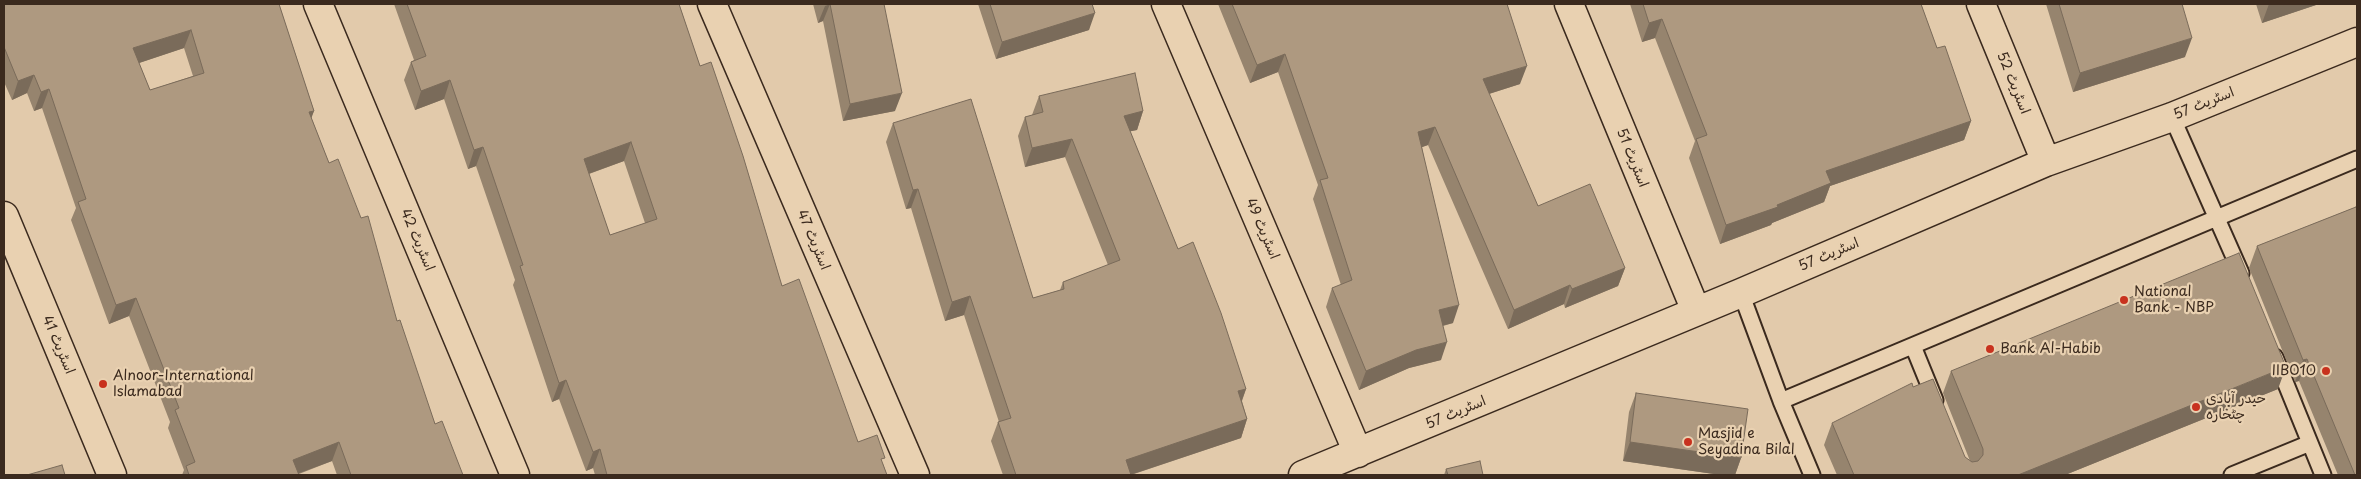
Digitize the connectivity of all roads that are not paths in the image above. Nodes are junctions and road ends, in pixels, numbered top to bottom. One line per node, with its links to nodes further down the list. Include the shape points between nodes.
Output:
1 (318, 4): 22 (street, اسٹریٹ 42)
2 (712, 4): 23 (street, اسٹریٹ 47)
3 (1166, 4): 20 (street, اسٹریٹ 49)
4 (1569, 4): 14 (street, اسٹریٹ 51)
5 (1981, 4): 9 (street, اسٹریٹ 52)
6 (2357, 42): 7 (street, اسٹریٹ 57)
7 (2172, 117): 9 (street, اسٹریٹ 57); 11 (lane)
8 (2357, 159): 11 (lane)
9 (2046, 162): 13 (street, اسٹریٹ 57)
10 (4, 216): 21 (street, اسٹریٹ 41)
11 (2218, 217): 12 (lane); 16 (lane)
12 (2248, 290)
13 (1741, 293): 14 (street, اسٹریٹ 57); 17 (lane)
14 (1696, 312): 20 (street, اسٹریٹ 57)
15 (2270, 344): 19 (lane)
16 (1913, 346): 17 (lane); 18 (lane)
17 (1780, 401): 25 (lane)
18 (1940, 411)
19 (2310, 443): 26 (lane); 27 (lane)
20 (1358, 453): 24 (street, اسٹریٹ 57)
21 (112, 475)
22 (515, 475)
23 (915, 475)
24 (1303, 475)
25 (1812, 475)
26 (2232, 475)
27 (2323, 475)

